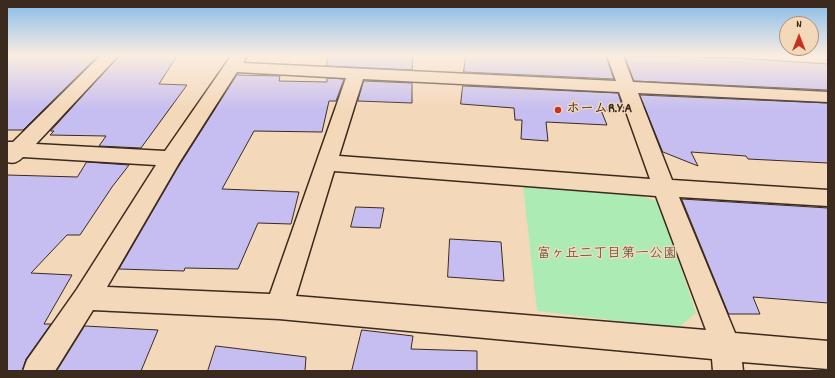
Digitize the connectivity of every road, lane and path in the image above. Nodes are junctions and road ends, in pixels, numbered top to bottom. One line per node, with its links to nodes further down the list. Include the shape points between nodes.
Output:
1 (356, 73): 10 (street)
2 (92, 74): 8 (street)
3 (228, 74): 9 (street)
4 (369, 74): 6 (street)
5 (621, 74): 6 (street)
6 (626, 86): 7 (street); 11 (street)
7 (828, 97)
8 (11, 153): 9 (street)
9 (171, 159): 13 (street)
10 (327, 163): 11 (street); 14 (street)
11 (664, 188): 12 (street); 16 (street)
12 (828, 198)
13 (86, 298): 14 (street); 17 (street)
14 (279, 306): 16 (street)
15 (828, 355): 16 (street)
16 (727, 358)
17 (38, 371)

